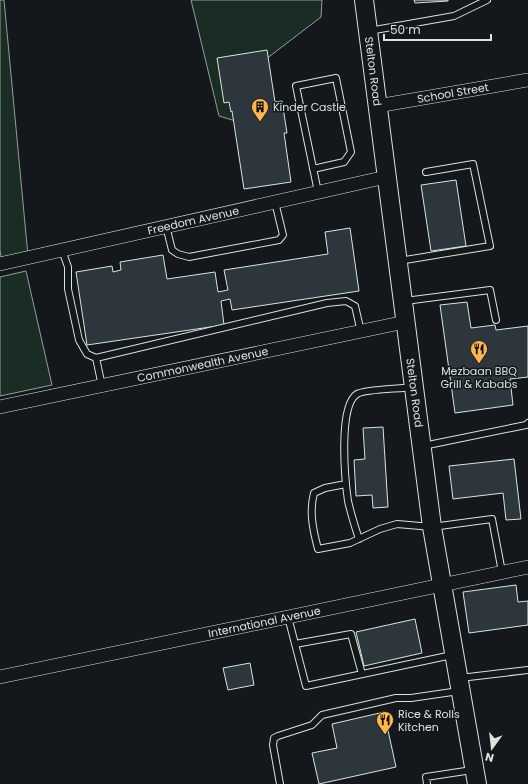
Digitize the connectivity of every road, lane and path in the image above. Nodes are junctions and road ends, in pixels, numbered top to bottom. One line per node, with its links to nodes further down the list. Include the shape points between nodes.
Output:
1 (364, 0): 3 (main road, Stelton Road)
2 (487, 0): 3 (lane, via 454,16)
3 (367, 32): 5 (main road, Stelton Road)
4 (528, 80): 5 (street, School Street)
5 (377, 106): 8 (main road, Stelton Road)
6 (313, 169): 6 (lane, via 296,86 336,78 351,152 344,162); 9 (lane)
7 (426, 172): 13 (lane, via 473,164 490,246)
8 (386, 177): 9 (street, Freedom Avenue); 13 (main road, Stelton Road)
9 (318, 192): 10 (street, Freedom Avenue)
10 (275, 202): 11 (street, Freedom Avenue); 11 (lane, via 283,235 279,240 189,257 172,250)
11 (166, 226): 12 (street, Freedom Avenue)
12 (62, 250): 14 (street, Freedom Avenue); 19 (lane, via 68,267 68,289 79,340 87,354)
13 (397, 262): 15 (main road, Stelton Road)
14 (0, 264)
15 (402, 301): 16 (lane, via 490,290); 17 (main road, Stelton Road)
16 (496, 320)
17 (405, 322): 18 (street, Commonwealth Avenue); 21 (main road, Stelton Road)
18 (361, 332): 19 (lane, via 355,306 346,301 327,302); 20 (street, Commonwealth Avenue)
19 (96, 358): 20 (lane)
20 (102, 386): 22 (street, Commonwealth Avenue)
21 (413, 387): 24 (main road, Stelton Road); 25 (lane, via 364,392 357,394 349,402 344,433)
22 (0, 407)
23 (528, 423): 24 (lane)
24 (422, 446): 26 (main road, Stelton Road)
25 (346, 484): 27 (lane, via 348,502); 27 (lane, via 314,493 311,505 313,530 318,549 350,544)
26 (432, 527): 27 (lane, via 397,524); 29 (lane, via 492,519); 30 (main road, Stelton Road)
27 (359, 539)
28 (528, 567): 29 (street, International Avenue)
29 (502, 572): 30 (street, International Avenue)
30 (441, 584): 31 (street, International Avenue); 33 (main road, Stelton Road)
31 (288, 617): 32 (lane); 36 (street, International Avenue)
32 (295, 644): 35 (lane, via 351,634); 35 (lane, via 306,686)
33 (454, 654): 35 (lane); 37 (main road, Stelton Road)
34 (528, 670): 37 (lane)
35 (362, 674)
36 (0, 677)
37 (459, 684): 38 (main road, Stelton Road); 39 (lane, via 411,698 396,698 322,715 312,725 274,738)
38 (476, 777): 40 (lane, via 426,777)
39 (280, 784)
40 (427, 784)

